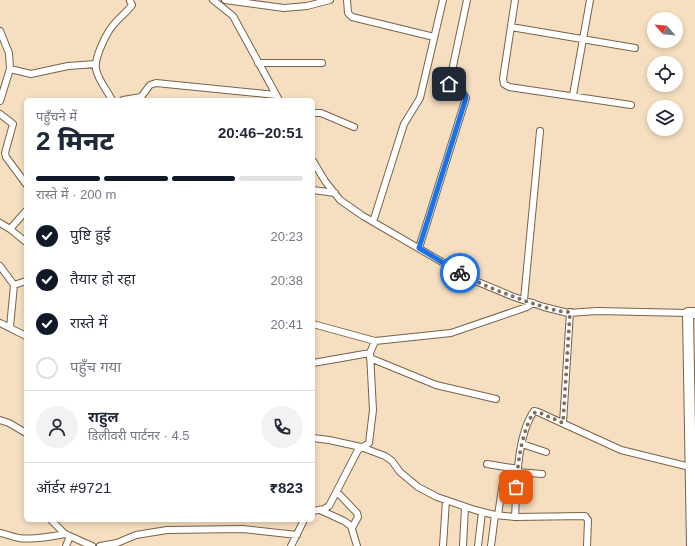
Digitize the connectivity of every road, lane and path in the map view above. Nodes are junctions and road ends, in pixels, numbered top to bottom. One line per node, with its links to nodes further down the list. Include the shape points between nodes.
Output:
1 (130, 0): 17 (street, via 132,5 110,29)
2 (213, 0): 15 (street, via 233,16)
3 (225, 0): 4 (street, via 284,8)
4 (330, 0)
5 (347, 0): 12 (street, via 348,12 352,17)
6 (443, 0): 12 (street)
7 (467, 0): 38 (street, via 449,84 450,88 465,94 466,98)
8 (515, 0): 10 (street)
9 (590, 0): 13 (street)
10 (511, 27): 13 (street); 19 (street, via 502,80 504,84)
11 (0, 31): 18 (street, via 9,53)
12 (434, 37): 34 (street, via 420,98 404,124)
13 (583, 39): 14 (street); 19 (street)
14 (635, 48)
15 (258, 63): 16 (street); 22 (street)
16 (322, 63)
17 (96, 64): 18 (street, via 72,65 31,74); 20 (street, via 97,73)
18 (10, 69): 23 (street)
19 (573, 96): 24 (street)
20 (111, 98)
21 (133, 98): 22 (street, via 142,96 150,85 156,83)
22 (278, 98)
23 (0, 101)
24 (631, 105)
25 (315, 113): 27 (street, via 321,113)
26 (0, 114): 30 (street, via 13,124 6,157)
27 (354, 127)
28 (540, 131): 42 (street)
29 (315, 165): 32 (street, via 324,181)
30 (24, 181)
31 (315, 190): 32 (street)
32 (335, 193): 34 (street, via 340,200)
33 (24, 213): 36 (street)
34 (373, 222): 38 (street)
35 (0, 223): 36 (street)
36 (10, 229): 37 (street)
37 (24, 240)
38 (419, 248): 42 (street, via 473,280)
39 (0, 266): 41 (street)
40 (24, 282): 41 (street)
41 (14, 285): 48 (street)
42 (524, 300): 43 (street)
43 (533, 303): 44 (street); 50 (street, via 451,333)
44 (570, 312): 45 (street); 55 (street)
45 (693, 314): 62 (highway)
46 (0, 323): 48 (street)
47 (315, 325): 50 (street)
48 (10, 327): 49 (street)
49 (24, 335)
50 (375, 341): 51 (street)
51 (370, 356): 52 (street); 53 (street, via 436,385); 59 (street, via 373,420 369,443)
52 (315, 363)
53 (496, 399)
54 (0, 420): 56 (street)
55 (563, 423): 58 (street, via 534,412); 62 (street, via 621,450)
56 (24, 432)
57 (315, 438): 59 (street)
58 (522, 444): 60 (street); 63 (street)
59 (361, 447): 66 (street); 67 (street, via 388,457 400,472 418,487)
60 (546, 452)
61 (487, 464): 63 (street)
62 (690, 467): 79 (highway)
63 (518, 470): 64 (street); 72 (street)
64 (542, 474)
65 (503, 482): 71 (street)
66 (337, 492): 69 (street, via 327,508); 75 (street, via 357,513 358,517)
67 (446, 500): 68 (street); 86 (street)
68 (465, 507): 70 (street); 87 (street)
69 (316, 510): 75 (street, via 344,521)
70 (482, 512): 71 (street); 88 (street)
71 (496, 515): 72 (street); 89 (street)
72 (515, 517): 90 (street, via 585,516 588,520)
73 (53, 522): 77 (street)
74 (303, 522): 78 (street)
75 (352, 528): 85 (street)
76 (0, 533): 77 (street, via 28,538)
77 (67, 535): 81 (street); 82 (street)
78 (297, 535): 80 (street, via 243,529 167,530 143,533 128,538); 84 (street)
79 (693, 541)
80 (120, 545): 83 (street)
81 (66, 546)
82 (92, 546)
83 (100, 546)
84 (291, 546)
85 (357, 546)
86 (443, 546)
87 (463, 546)
88 (478, 546)
89 (491, 546)
90 (588, 546)

